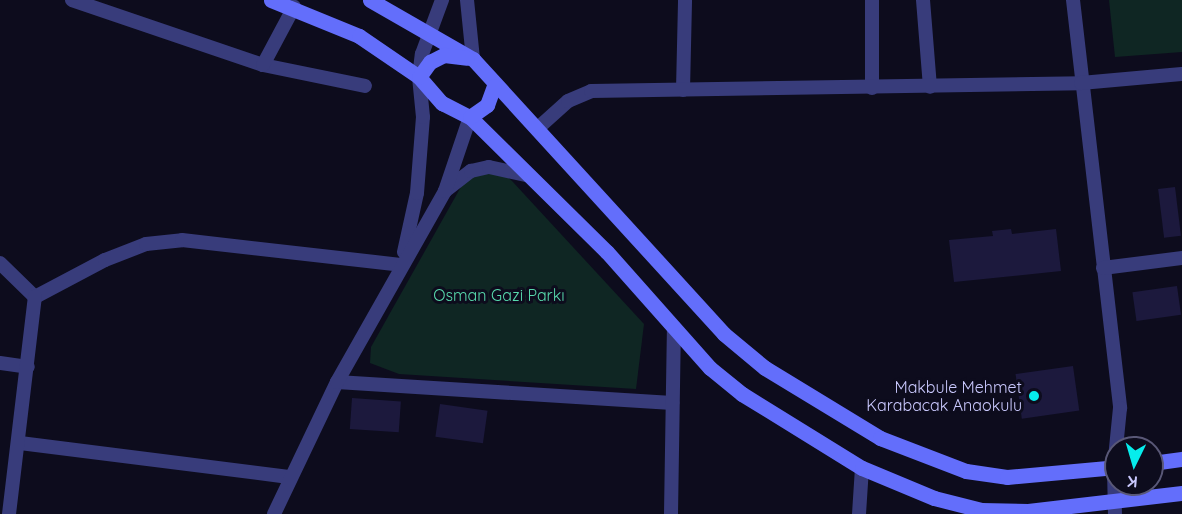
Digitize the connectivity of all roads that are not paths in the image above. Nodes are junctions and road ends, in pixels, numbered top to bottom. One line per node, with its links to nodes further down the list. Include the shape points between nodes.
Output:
1 (72, 0): 13 (street)
2 (271, 0): 10 (main road)
3 (370, 0): 11 (main road)
4 (442, 0): 11 (street)
5 (467, 0): 12 (street)
6 (686, 0): 21 (street)
7 (872, 0): 20 (street)
8 (923, 0): 19 (street)
9 (1073, 0): 16 (street)
10 (294, 7): 13 (street); 15 (main road, via 359,36)
11 (431, 32): 12 (main road); 15 (street)
12 (473, 59): 15 (main road, via 444,55 430,62); 18 (main road)
13 (263, 65): 17 (street)
14 (1182, 74): 16 (street)
15 (419, 76): 22 (main road, via 442,103); 28 (street, via 423,117 417,193)
16 (1081, 83): 19 (street); 29 (street)
17 (365, 86)
18 (494, 86): 22 (main road, via 487,105); 23 (main road)
19 (930, 87): 20 (street)
20 (872, 88): 21 (street)
21 (683, 90): 23 (street, via 591,91 567,101)
22 (470, 117): 24 (main road); 25 (street)
23 (538, 128): 41 (main road, via 740,349 880,438 966,471 1007,477)
24 (532, 177): 25 (street, via 489,167 471,171); 31 (main road)
25 (445, 191): 28 (street)
26 (1182, 258): 29 (street)
27 (0, 263): 30 (street)
28 (401, 266): 30 (street, via 182,240 146,244 125,252); 34 (street)
29 (1103, 268): 36 (street, via 1120,408)
30 (35, 297): 33 (street)
31 (674, 327): 35 (street); 40 (main road, via 710,368 742,394)
32 (0, 363): 33 (street)
33 (28, 367): 37 (street)
34 (337, 382): 35 (street); 42 (street)
35 (672, 403): 47 (street)
36 (1118, 436)
37 (20, 443): 42 (street); 45 (street)
38 (1182, 459): 39 (main road)
39 (1164, 461)
40 (862, 468): 44 (main road, via 934,498 981,510); 48 (street)
41 (1104, 469)
42 (291, 477): 46 (street)
43 (1182, 493): 44 (main road)
44 (1114, 508)
45 (9, 514)
46 (274, 514)
47 (671, 514)
48 (859, 514)

